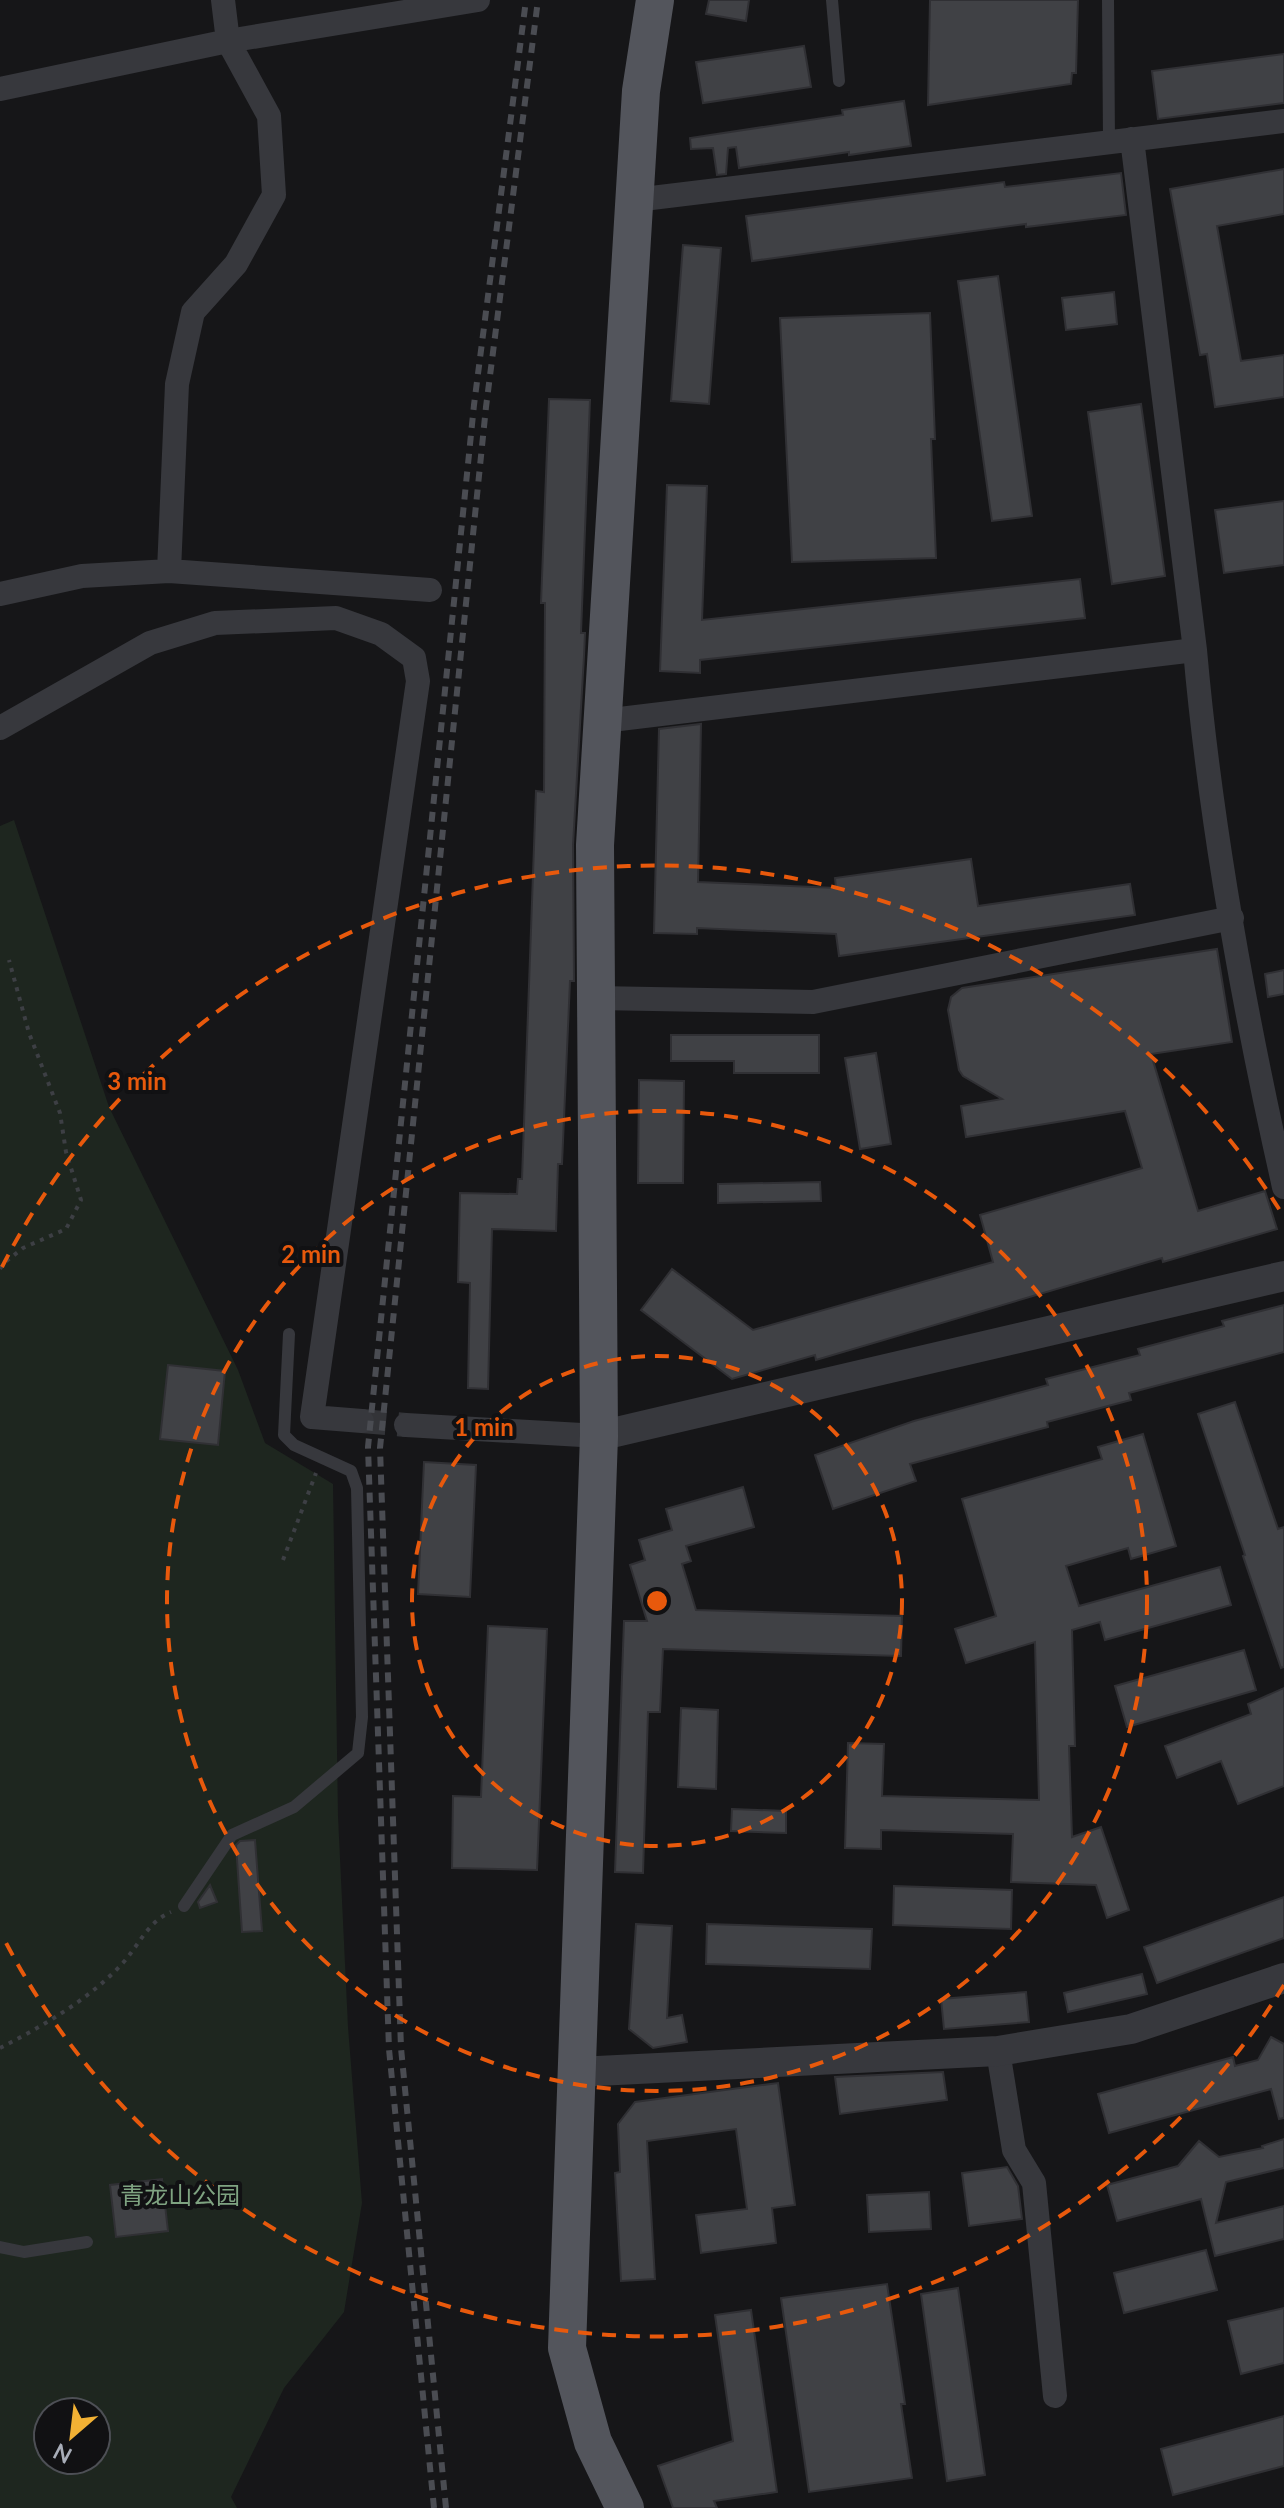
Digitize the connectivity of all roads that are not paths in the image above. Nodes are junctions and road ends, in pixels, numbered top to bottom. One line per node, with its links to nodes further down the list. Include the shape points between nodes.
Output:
1 (223, 0): 6 (street)
2 (478, 0): 6 (street)
3 (655, 0): 11 (main road, via 641,91)
4 (832, 0): 7 (lane)
5 (1108, 0): 10 (lane)
6 (228, 41): 8 (street); 12 (street, via 269,116 274,195 236,264 193,312 177,384)
7 (839, 81)
8 (0, 89)
9 (1284, 121): 10 (street)
10 (1121, 140): 11 (street); 15 (street)
11 (635, 200): 16 (main road)
12 (169, 571): 13 (street); 14 (street, via 82,576)
13 (430, 590)
14 (0, 594)
15 (1195, 650): 16 (street); 18 (street)
16 (603, 721): 19 (main road, via 595,845)
17 (0, 728): 23 (street, via 150,643 215,623 336,618 381,634 414,658 418,681 312,1417)
18 (1232, 918): 19 (street, via 813,1002); 20 (street, via 1250,1037)
19 (596, 998): 25 (main road)
20 (1284, 1187)
21 (1284, 1276): 25 (street)
22 (289, 1334): 26 (lane, via 284,1435 294,1445 351,1471 357,1488 362,1717 358,1753 294,1807 232,1835)
23 (362, 1421)
24 (406, 1425): 25 (street)
25 (599, 1436): 29 (main road)
26 (184, 1906)
27 (1284, 1978): 28 (street, via 1131,2029)
28 (998, 2051): 29 (street); 32 (street, via 1014,2150 1034,2183)
29 (577, 2072): 33 (main road, via 567,2348 593,2442)
30 (87, 2242): 31 (lane, via 24,2252)
31 (0, 2247)
32 (1055, 2396)
33 (625, 2508)

